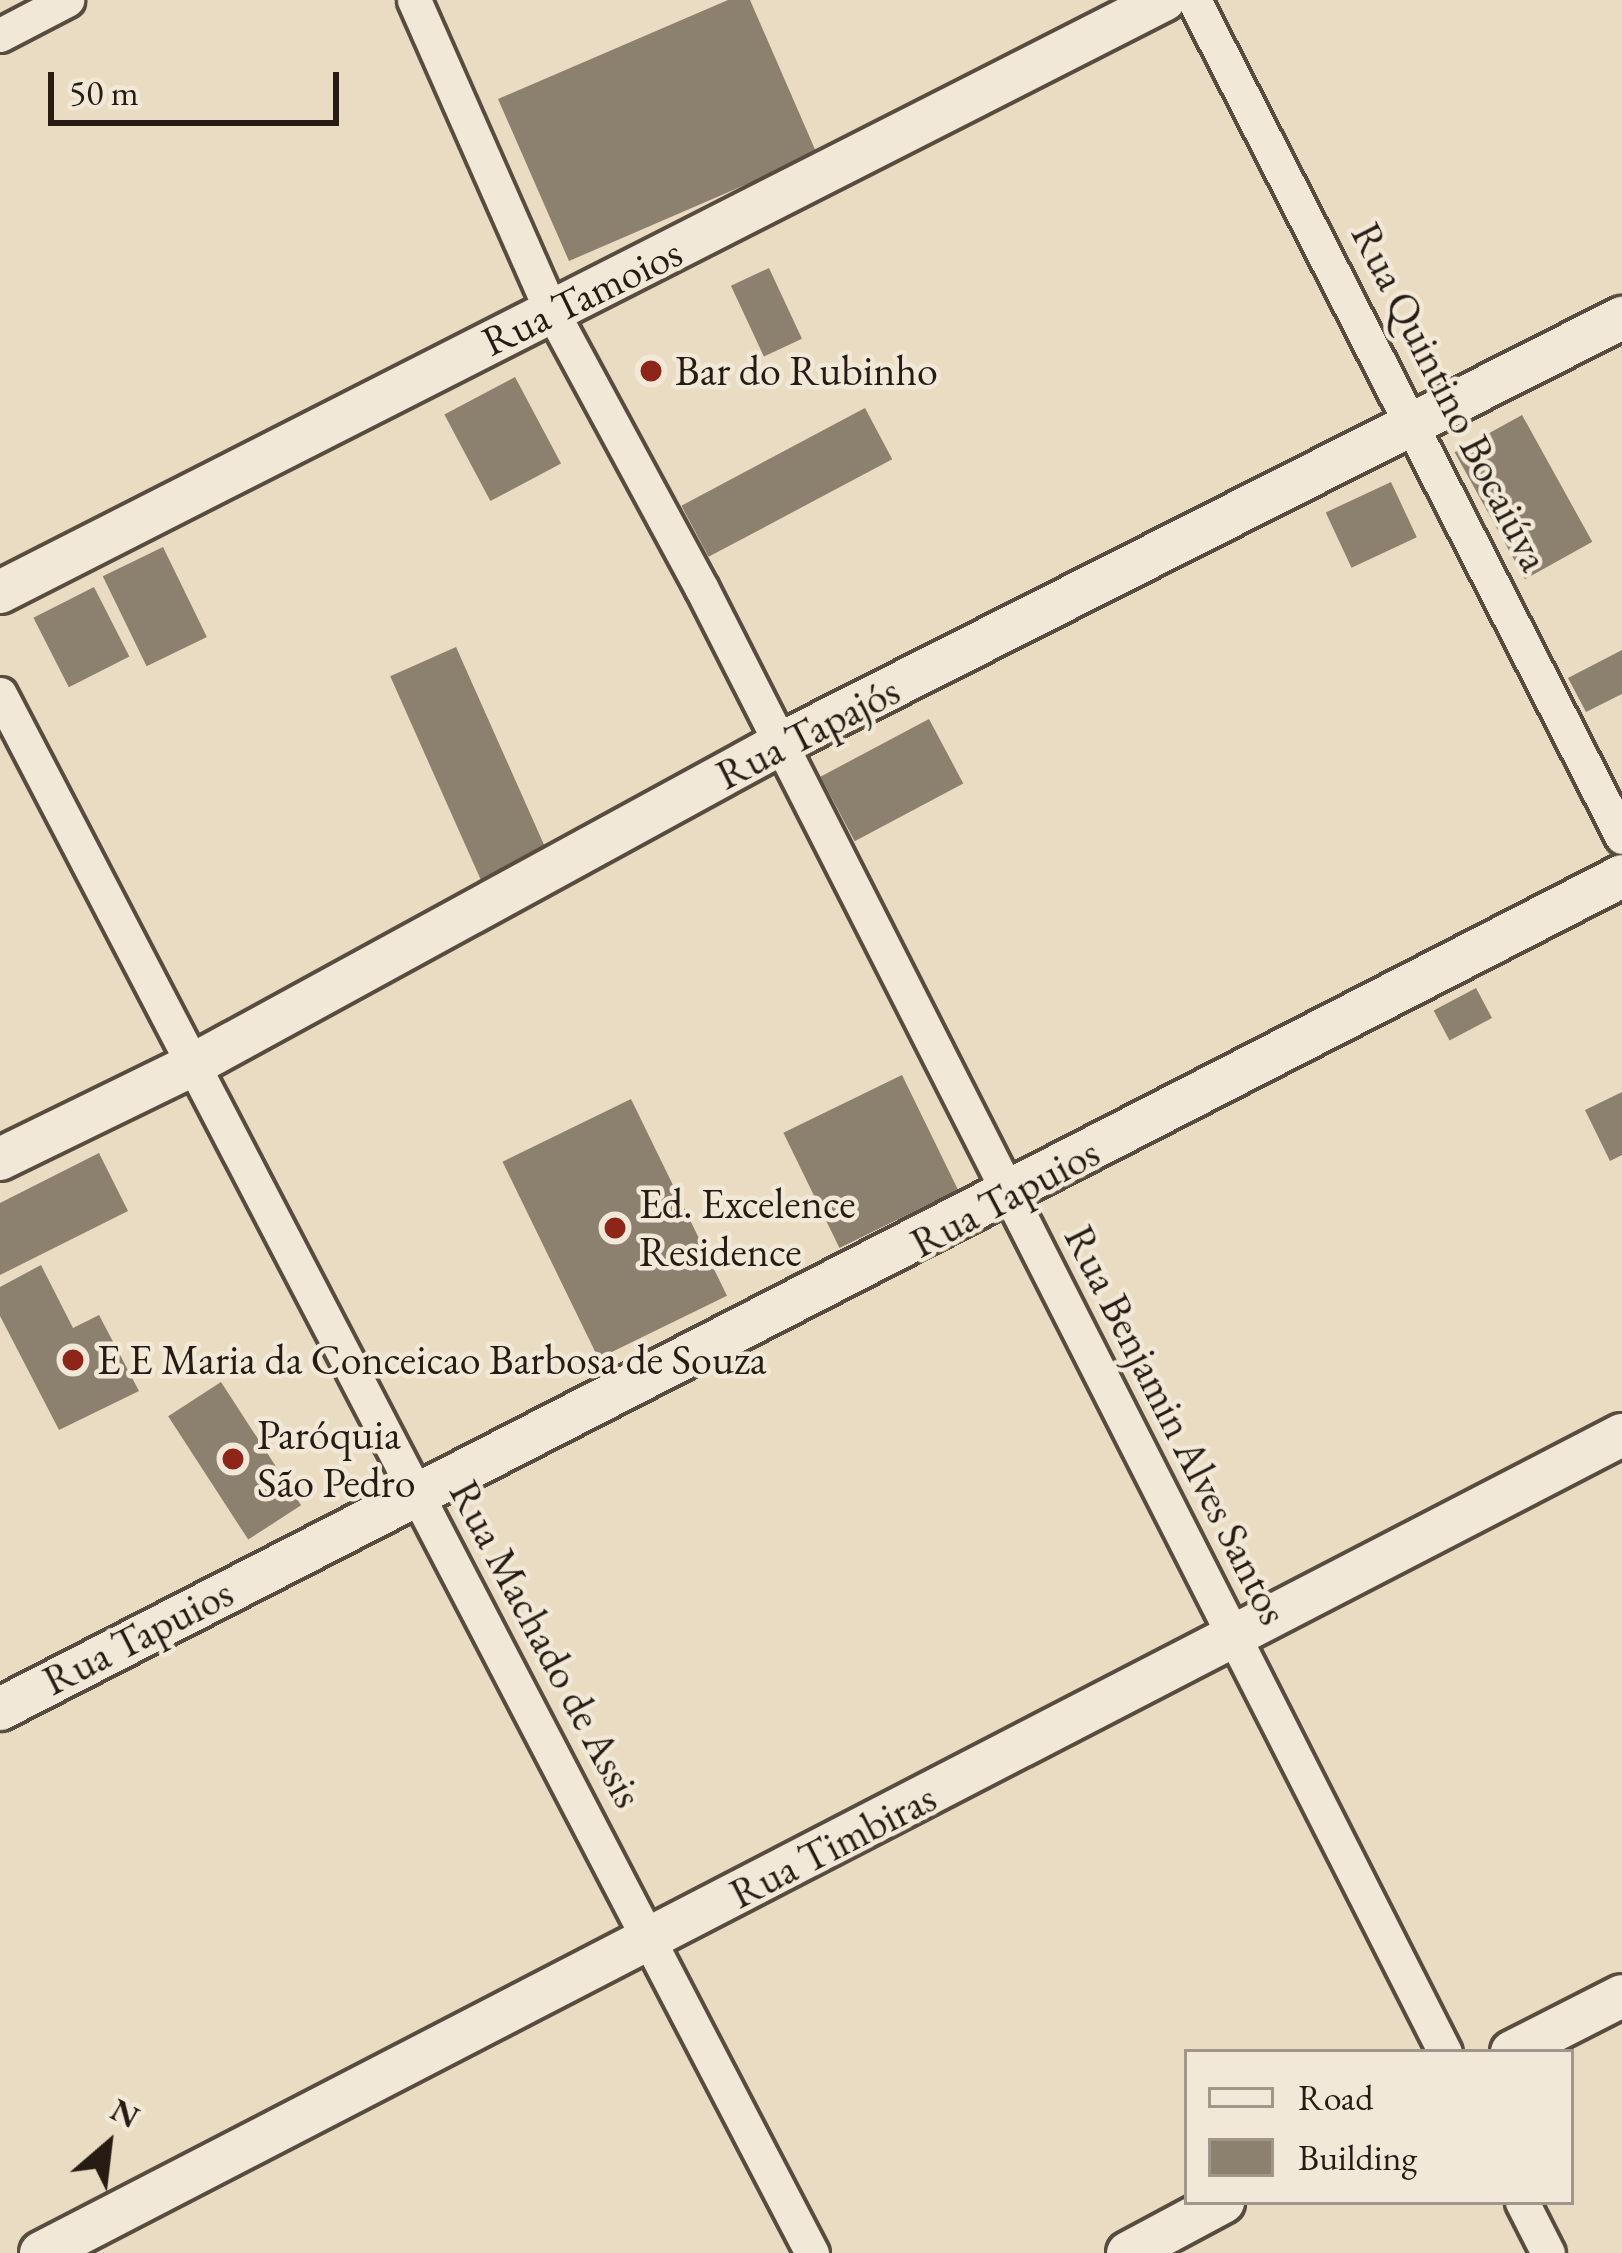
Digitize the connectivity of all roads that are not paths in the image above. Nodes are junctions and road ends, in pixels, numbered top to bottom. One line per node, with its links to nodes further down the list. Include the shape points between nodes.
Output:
1 (67, 0): 5 (street)
2 (413, 0): 6 (street, Rua Benjamin Alves Santos)
3 (1164, 0): 6 (street, Rua Tamoios, via 938,121)
4 (1194, 0): 8 (street, Rua Quintino Bocaiúva)
5 (0, 35)
6 (550, 308): 9 (street, Rua Tamoios); 11 (street, Rua Benjamin Alves Santos)
7 (1622, 318): 8 (street, Rua Tapajós)
8 (1412, 422): 11 (street, Rua Tapajós); 12 (street, Rua Quintino Bocaiúva)
9 (0, 592)
10 (0, 694): 14 (street, Rua Machado de Assis)
11 (780, 744): 14 (street, Rua Tapajós); 16 (street, Rua Benjamin Alves Santos)
12 (1622, 837)
13 (1622, 876): 16 (street, Rua Tapuios)
14 (189, 1066): 15 (street, Rua Tapajós); 18 (street, Rua Machado de Assis)
15 (0, 1159)
16 (1010, 1195): 18 (street, Rua Tapuios); 19 (street, Rua Benjamin Alves Santos)
17 (1622, 1435): 19 (street, Rua Timbiras)
18 (417, 1494): 20 (street, Rua Tapuios); 21 (street, Rua Machado de Assis)
19 (1231, 1633): 21 (street, Rua Timbiras); 23 (street, Rua Benjamin Alves Santos)
20 (0, 1709)
21 (650, 1940): 27 (street, Rua Timbiras); 28 (street, Rua Machado de Assis)
22 (1622, 1996): 24 (street)
23 (1442, 2049)
24 (1518, 2049)
25 (1217, 2205): 29 (street)
26 (1524, 2205): 30 (street)
27 (41, 2253)
28 (812, 2253)
29 (1128, 2253)
30 (1548, 2253)

